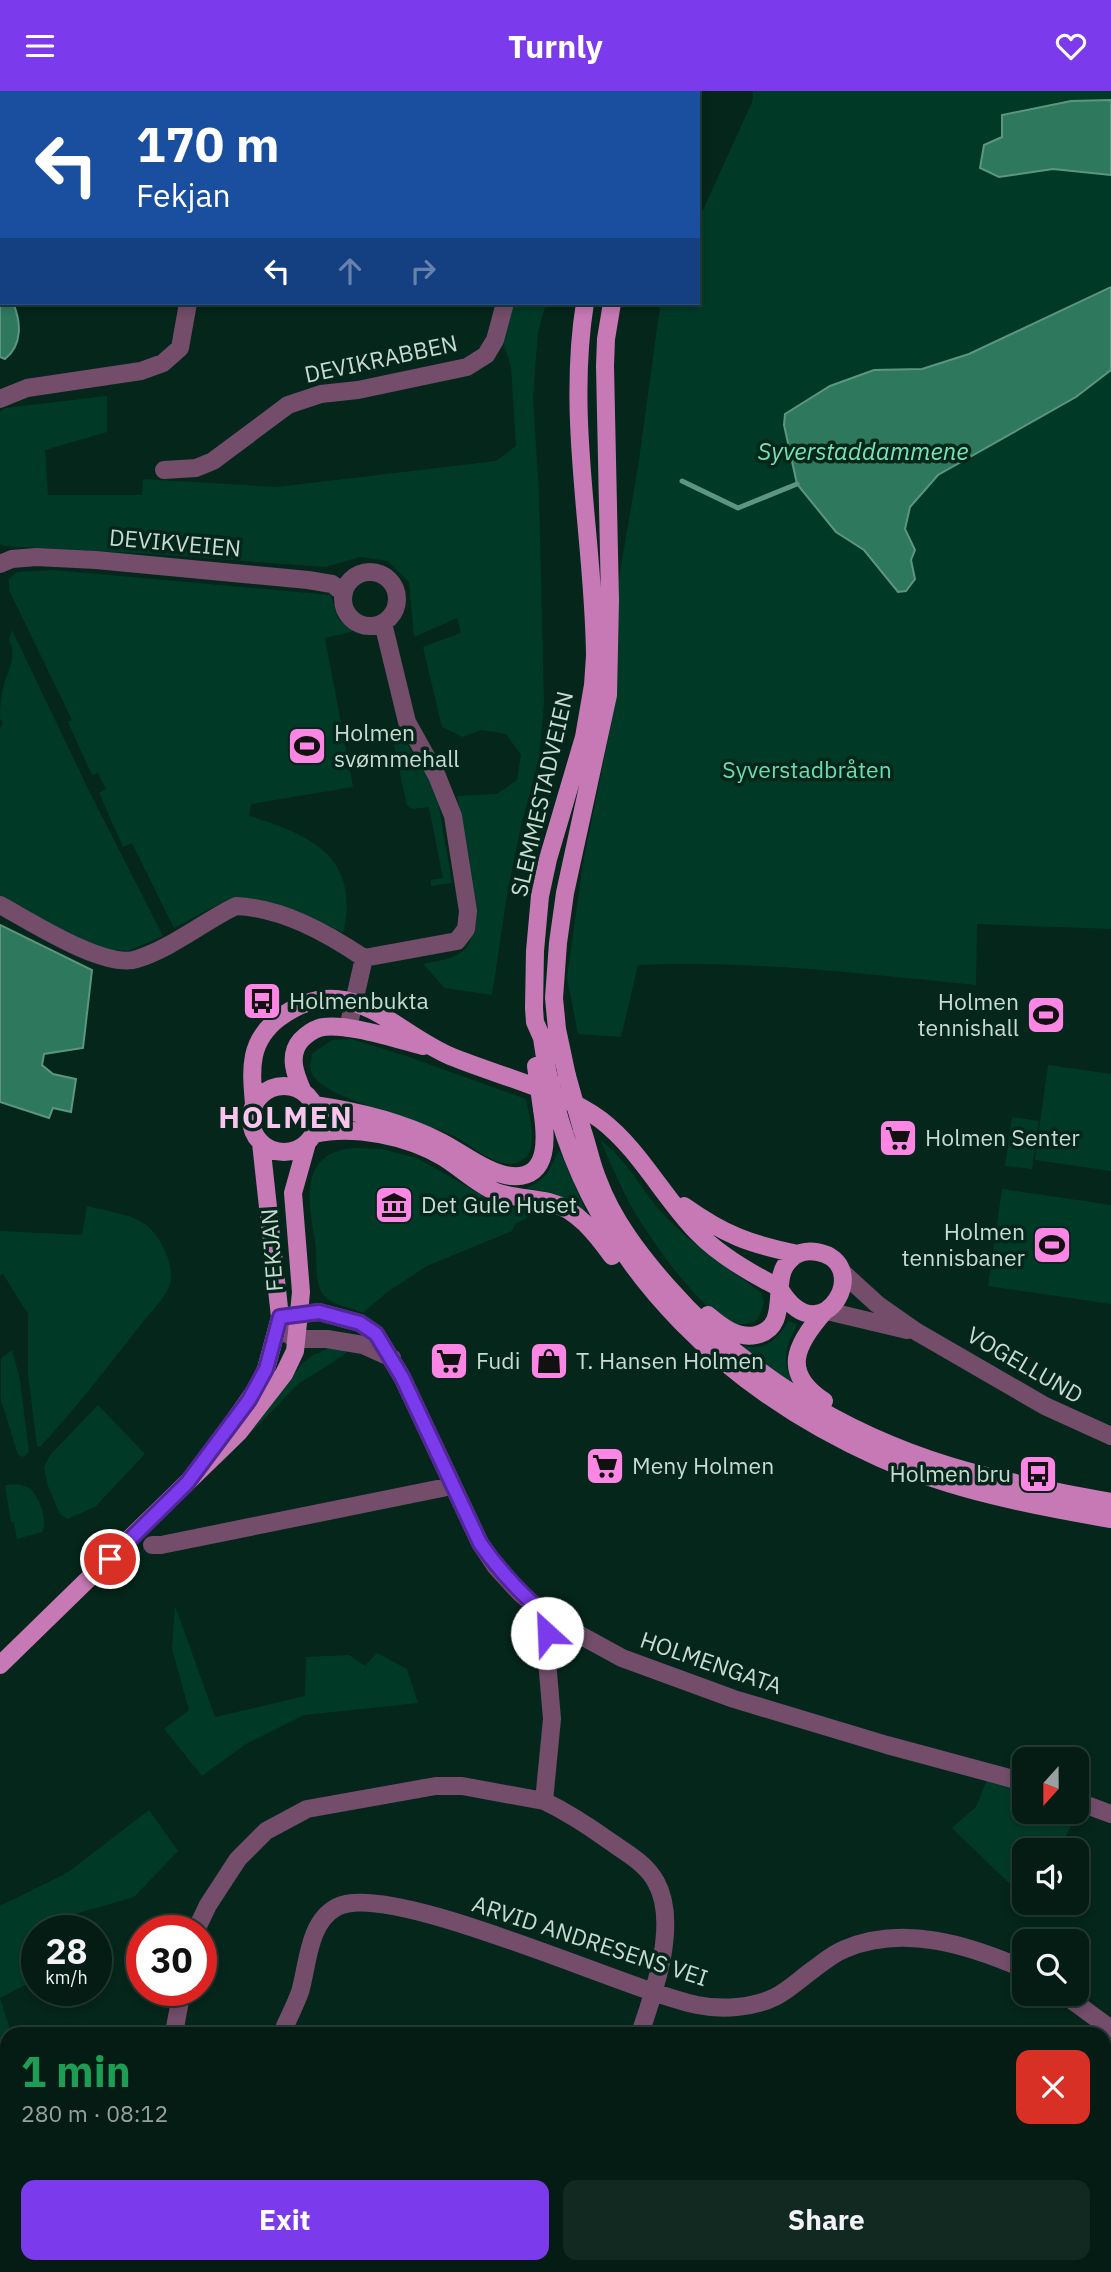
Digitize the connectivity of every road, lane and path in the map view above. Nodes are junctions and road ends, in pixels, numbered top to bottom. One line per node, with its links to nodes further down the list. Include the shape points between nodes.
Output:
1 (188, 305): 5 (street, via 180,348 163,363 141,371 27,388)
2 (504, 305): 6 (street, DEVIKRABBEN, via 486,355 467,367 288,405 213,461)
3 (585, 305): 15 (main road, SLEMMESTADVEIEN, via 579,404 594,669 584,737 544,873 534,951)
4 (612, 305): 20 (main road, SLEMMESTADVEIEN, bridge, via 605,366 608,695 574,853 558,943 554,998 567,1076)
5 (0, 399)
6 (164, 470)
7 (0, 564): 8 (street, DEVIKVEIEN, via 36,557 190,568 308,580 332,584)
8 (344, 593): 9 (street, via 351,618 367,626); 9 (street, via 361,573 387,578 398,602)
9 (383, 623): 11 (street, via 407,722 453,816 468,911 466,929 457,941)
10 (0, 905): 11 (street, via 90,952 119,962 139,959 236,906 269,911 329,935)
11 (364, 958): 12 (street)
12 (355, 1003): 13 (street); 14 (main road, via 378,1011); 17 (main road, via 310,1001 269,1027 251,1065)
13 (348, 1028): 14 (main road); 16 (main road, via 320,1028 297,1046 295,1073)
14 (436, 1049): 21 (main road, via 592,1114 616,1134)
15 (541, 1068): 16 (main road, bridge, via 543,1156 530,1172 512,1176 411,1129); 25 (main road, SLEMMESTADVEIEN, bridge, via 578,1172 602,1221)
16 (309, 1098): 17 (main road, via 293,1087 281,1086 270,1089); 18 (main road, via 317,1115)
17 (254, 1104): 19 (main road, via 251,1125)
18 (311, 1139): 19 (main road, via 289,1152); 25 (main road, via 332,1130 405,1142 441,1156 495,1191 567,1209 620,1265); 27 (main road, FEKJAN, via 293,1193)
19 (261, 1143): 28 (main road, FEKJAN)
20 (593, 1162): 24 (main road, via 648,1248 696,1305 724,1328 749,1336 763,1333 778,1313); 32 (main road, via 624,1230 684,1305 736,1353)
21 (666, 1194): 22 (main road, via 731,1236); 24 (main road, via 698,1233)
22 (798, 1254): 23 (main road, via 824,1253); 24 (main road, via 781,1274)
23 (842, 1272): 26 (main road, via 844,1287 838,1301); 29 (street, VOGELLUND)
24 (781, 1290): 26 (main road, via 790,1306 806,1314)
25 (652, 1291): 37 (main road, SLEMMESTADVEIEN, via 738,1374 846,1441 964,1487)
26 (825, 1312): 29 (street, VOGELLUND); 32 (main road, via 801,1342 798,1375)
27 (299, 1313): 28 (street, HOLMENGATA); 30 (main road, FEKJAN); 31 (street, HOLMENGATA, via 319,1312 360,1323 376,1334)
28 (279, 1323): 30 (street); 34 (main road, FEKJAN, via 257,1388)
29 (917, 1332): 33 (street, VOGELLUND, via 1045,1406)
30 (296, 1339): 31 (street, via 363,1345); 34 (main road, FEKJAN, via 295,1351 270,1394)
31 (392, 1358): 35 (street, HOLMENGATA)
32 (842, 1422): 36 (main road, via 949,1465)
33 (1111, 1436)
34 (187, 1483): 40 (main road, FEKJAN)
35 (452, 1486): 38 (street); 39 (street, HOLMENGATA, via 496,1567)
36 (1111, 1502)
37 (1111, 1520)
38 (152, 1545)
39 (549, 1618): 41 (street, HOLMENGATA, via 622,1658 734,1699); 42 (street, via 546,1649 552,1719)
40 (0, 1665)
41 (1012, 1778)
42 (544, 1801): 45 (street, via 462,1786 436,1786 307,1809 266,1831 238,1859); 47 (street, via 639,1861 656,1881 665,1928)
43 (1089, 1806): 44 (street)
44 (1111, 1814)
45 (203, 1915)
46 (1012, 1965): 47 (street, ARVID ANDRESENS VEI, via 970,1949 897,1937 843,1949 774,1997 744,2005 697,2005)
47 (655, 1992): 50 (street, ARVID ANDRESENS VEI, via 459,1922 353,1903 337,1906 314,1935 299,1995); 52 (street)
48 (179, 2006): 51 (street)
49 (1080, 2006): 53 (street)
50 (285, 2026)
51 (175, 2027)
52 (642, 2027)
53 (1108, 2027)

